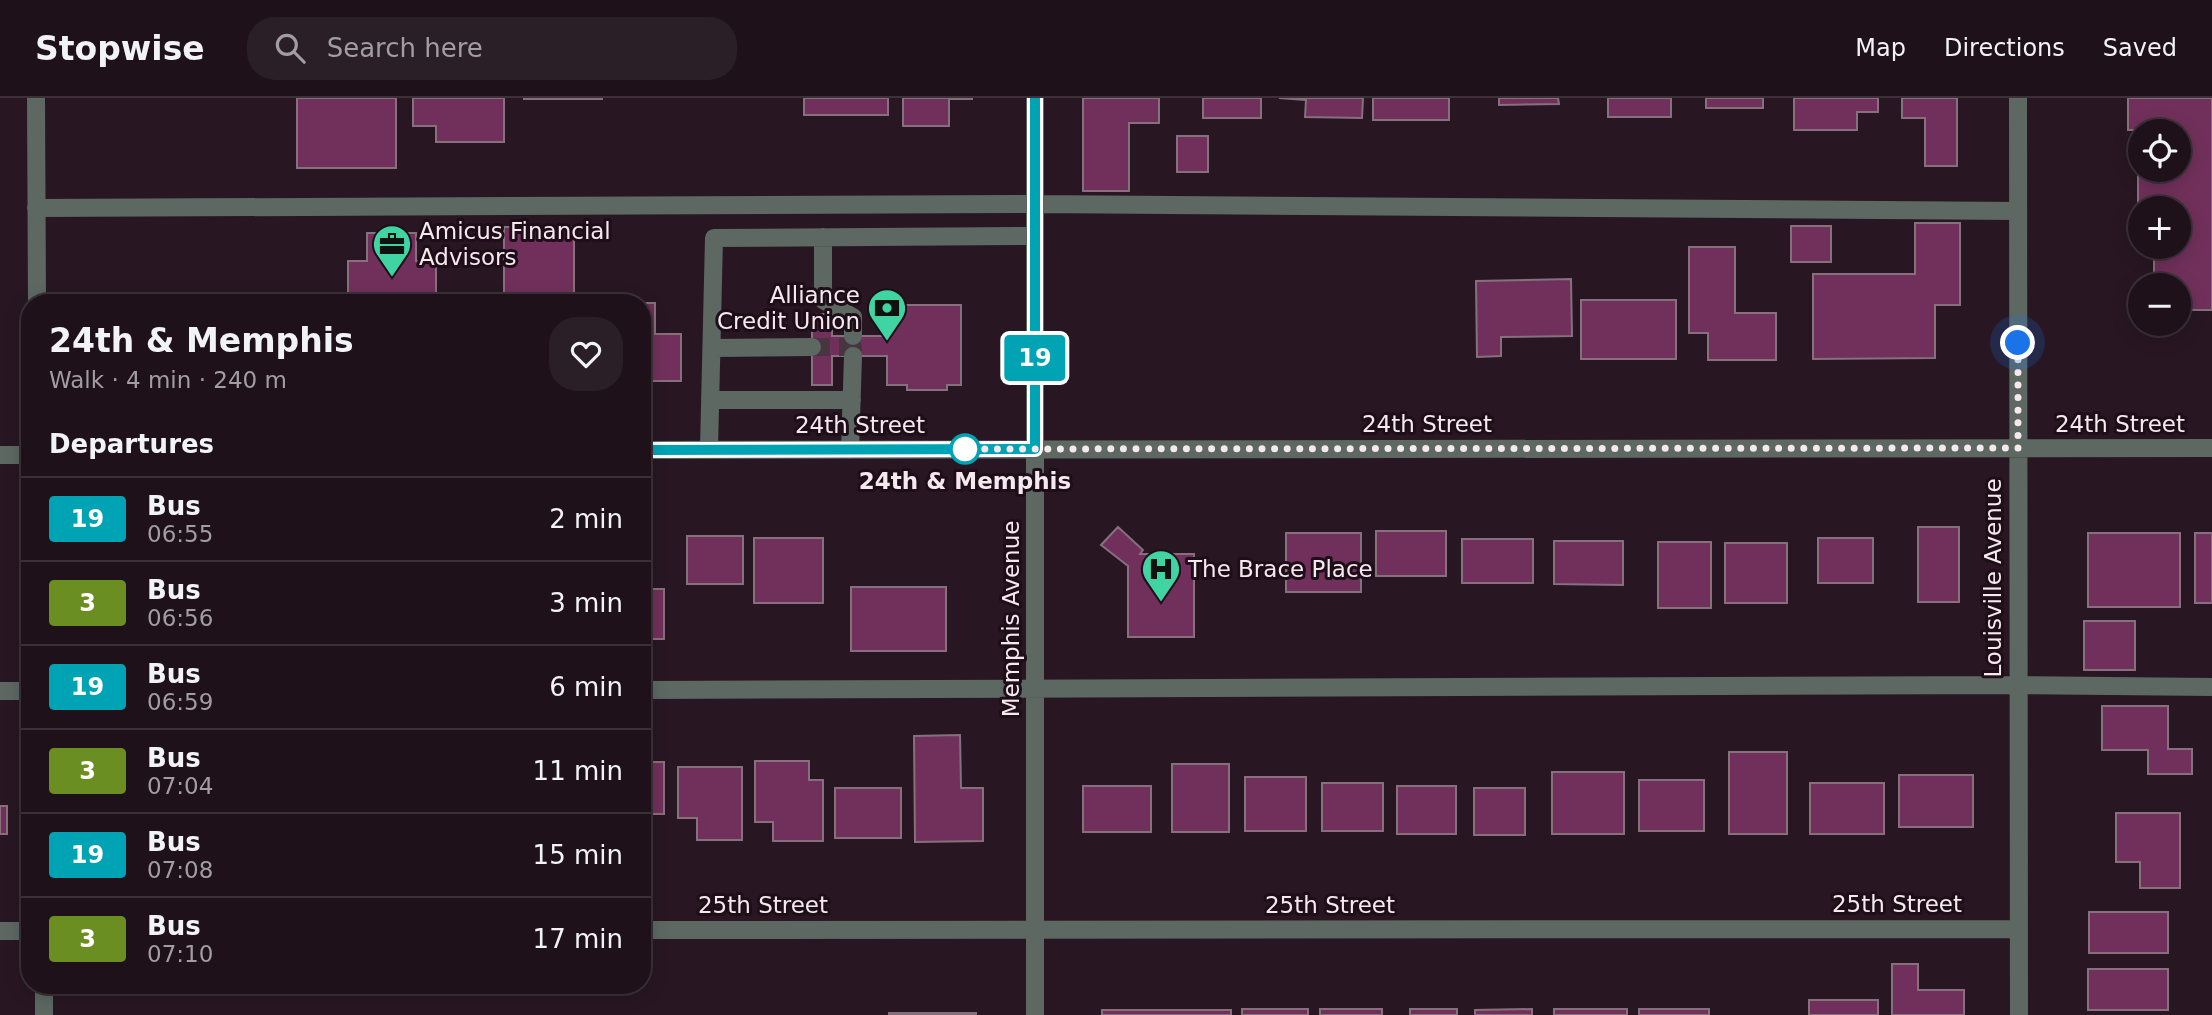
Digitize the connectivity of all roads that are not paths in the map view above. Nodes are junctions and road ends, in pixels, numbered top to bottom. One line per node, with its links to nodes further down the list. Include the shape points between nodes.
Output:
1 (36, 98): 5 (street)
2 (1035, 98): 4 (street, Memphis Avenue)
3 (2018, 98): 6 (street, Louisville Avenue)
4 (1035, 204): 5 (street); 6 (street); 7 (street, Memphis Avenue)
5 (36, 208): 9 (street)
6 (2018, 211): 16 (street, Louisville Avenue)
7 (1035, 236): 8 (street); 19 (street, Memphis Avenue)
8 (822, 237): 10 (street, via 822,300 853,317); 11 (street, via 714,238)
9 (37, 294)
10 (853, 336)
11 (712, 348): 12 (street); 14 (street)
12 (812, 348)
13 (853, 356): 15 (street)
14 (710, 400): 15 (street); 18 (street)
15 (852, 400): 21 (street)
16 (2018, 448): 17 (street, 24th Street); 19 (street, 24th Street); 24 (street, Louisville Avenue)
17 (2212, 448)
18 (709, 449): 20 (street, 24th Street); 21 (street, 24th Street)
19 (1035, 449): 21 (street, 24th Street); 26 (street, Memphis Avenue)
20 (651, 450)
21 (850, 450)
22 (0, 454): 23 (street)
23 (21, 455)
24 (2018, 685): 25 (street); 26 (street); 30 (street, Louisville Avenue)
25 (2212, 687)
26 (1035, 690): 29 (street); 32 (street, Memphis Avenue)
27 (0, 691): 28 (street)
28 (21, 691)
29 (651, 691)
30 (2019, 929): 32 (street, 25th Street); 38 (street, Louisville Avenue)
31 (651, 930): 32 (street, 25th Street)
32 (1035, 930): 37 (street, Memphis Avenue)
33 (0, 931): 34 (street)
34 (21, 931)
35 (44, 994): 36 (street)
36 (44, 1015)
37 (1035, 1015)
38 (2019, 1015)

